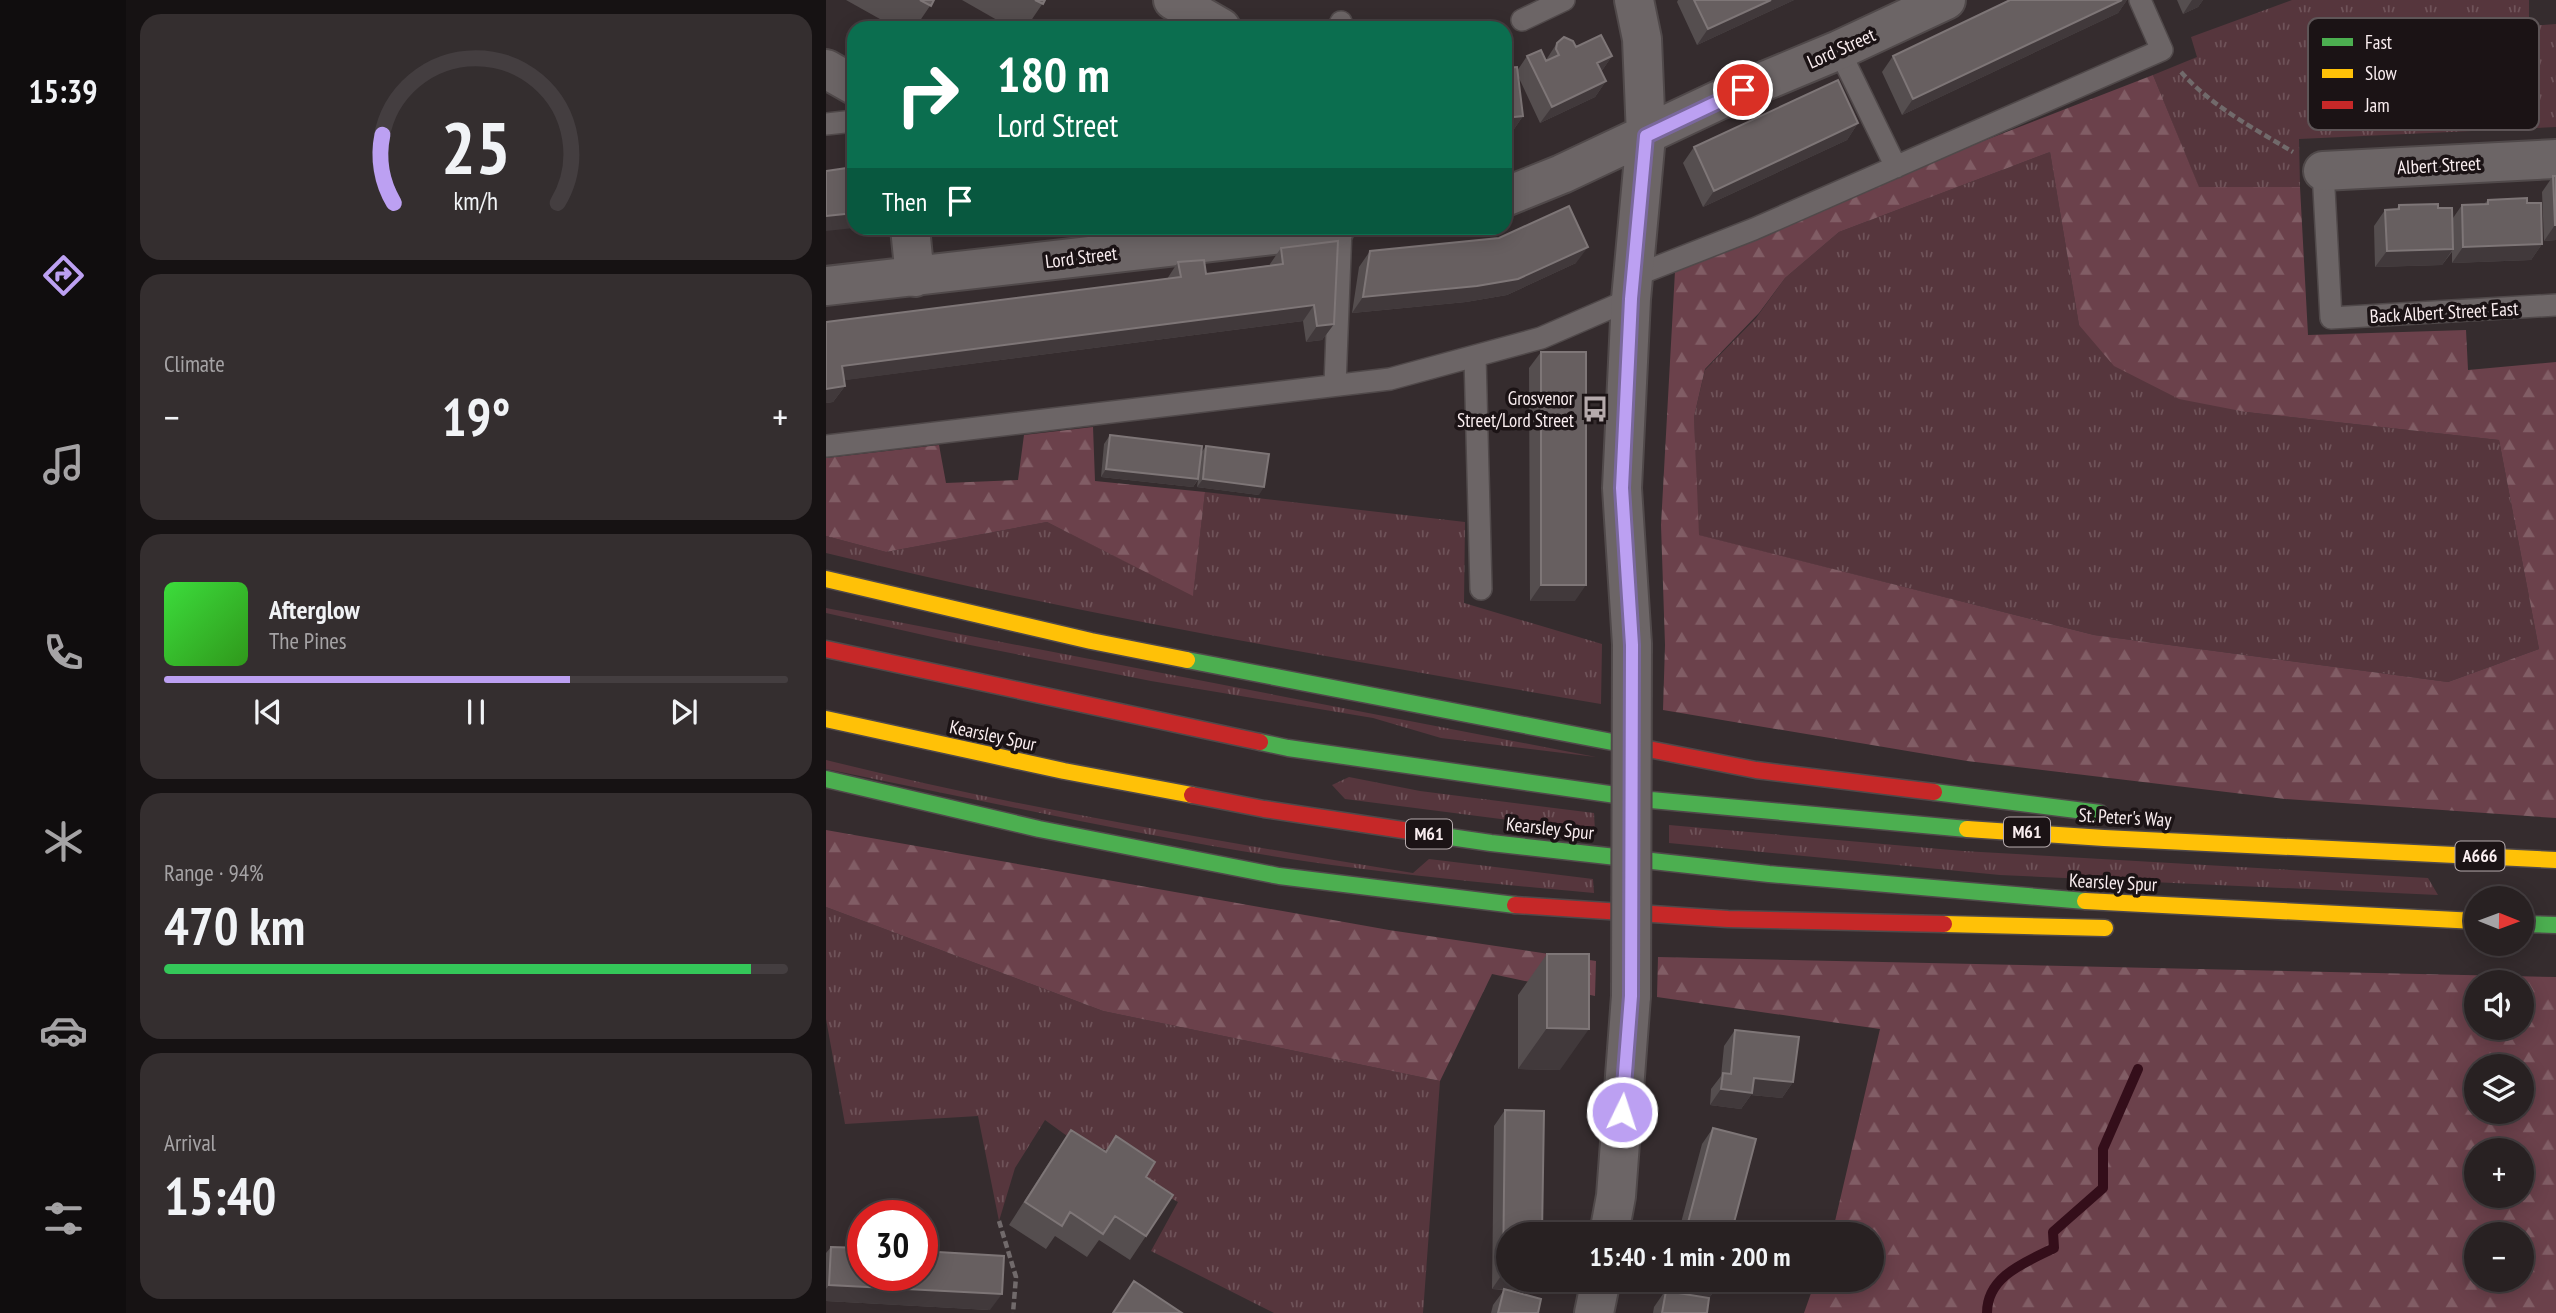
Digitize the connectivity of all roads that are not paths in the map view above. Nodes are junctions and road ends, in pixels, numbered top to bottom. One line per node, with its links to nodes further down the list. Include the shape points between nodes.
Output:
1 (1172, 0): 7 (street)
2 (1564, 0): 6 (lane)
3 (1634, 0): 13 (street, via 1642,39)
4 (1946, 0): 8 (street, Lord Street)
5 (2140, 0): 15 (lane, via 2162,50)
6 (1522, 20)
7 (1209, 21)
8 (1839, 50): 13 (street, Lord Street); 15 (lane)
9 (826, 69): 10 (street)
10 (847, 81)
11 (847, 122): 12 (lane)
12 (826, 124)
13 (1646, 136): 17 (street, Lord Street); 23 (street)
14 (2556, 159): 16 (street, Albert Street)
15 (1896, 167): 23 (lane)
16 (2323, 171): 24 (lane, Back Albert Street East, via 2331,318)
17 (1512, 194)
18 (911, 235): 21 (street)
19 (1272, 235): 21 (street, Lord Street)
20 (1332, 235): 26 (lane)
21 (915, 277): 22 (street, Lord Street)
22 (826, 286)
23 (1632, 288): 25 (lane, via 1541,338); 44 (street, bridge, via 1622,488 1632,645 1631,996)
24 (2556, 305)
25 (1475, 356): 26 (lane, via 1390,379); 29 (lane)
26 (1335, 385): 27 (lane)
27 (826, 446)
28 (826, 579): 34 (highway, via 1091,640 1756,769)
29 (1481, 589)
30 (826, 649): 33 (highway, Kearsley Spur / M61, via 1288,748)
31 (826, 719): 38 (highway, Kearsley Spur / M61, via 1237,804 1491,843 2039,899)
32 (826, 779): 43 (highway, via 1039,829 1279,876 1509,905 1728,919)
33 (1651, 800): 36 (highway, St. Peter's Way / M61, via 2090,837)
34 (2113, 815)
35 (2210, 827): 36 (highway, A666)
36 (2404, 852): 37 (highway, St. Peter's Way / A666)
37 (2556, 860)
38 (2404, 918): 39 (highway); 41 (highway)
39 (2464, 920)
40 (2534, 924): 42 (highway)
41 (2238, 925)
42 (2556, 925)
43 (2127, 929)
44 (1611, 1222)
45 (1598, 1292): 46 (street)
46 (1594, 1313)

